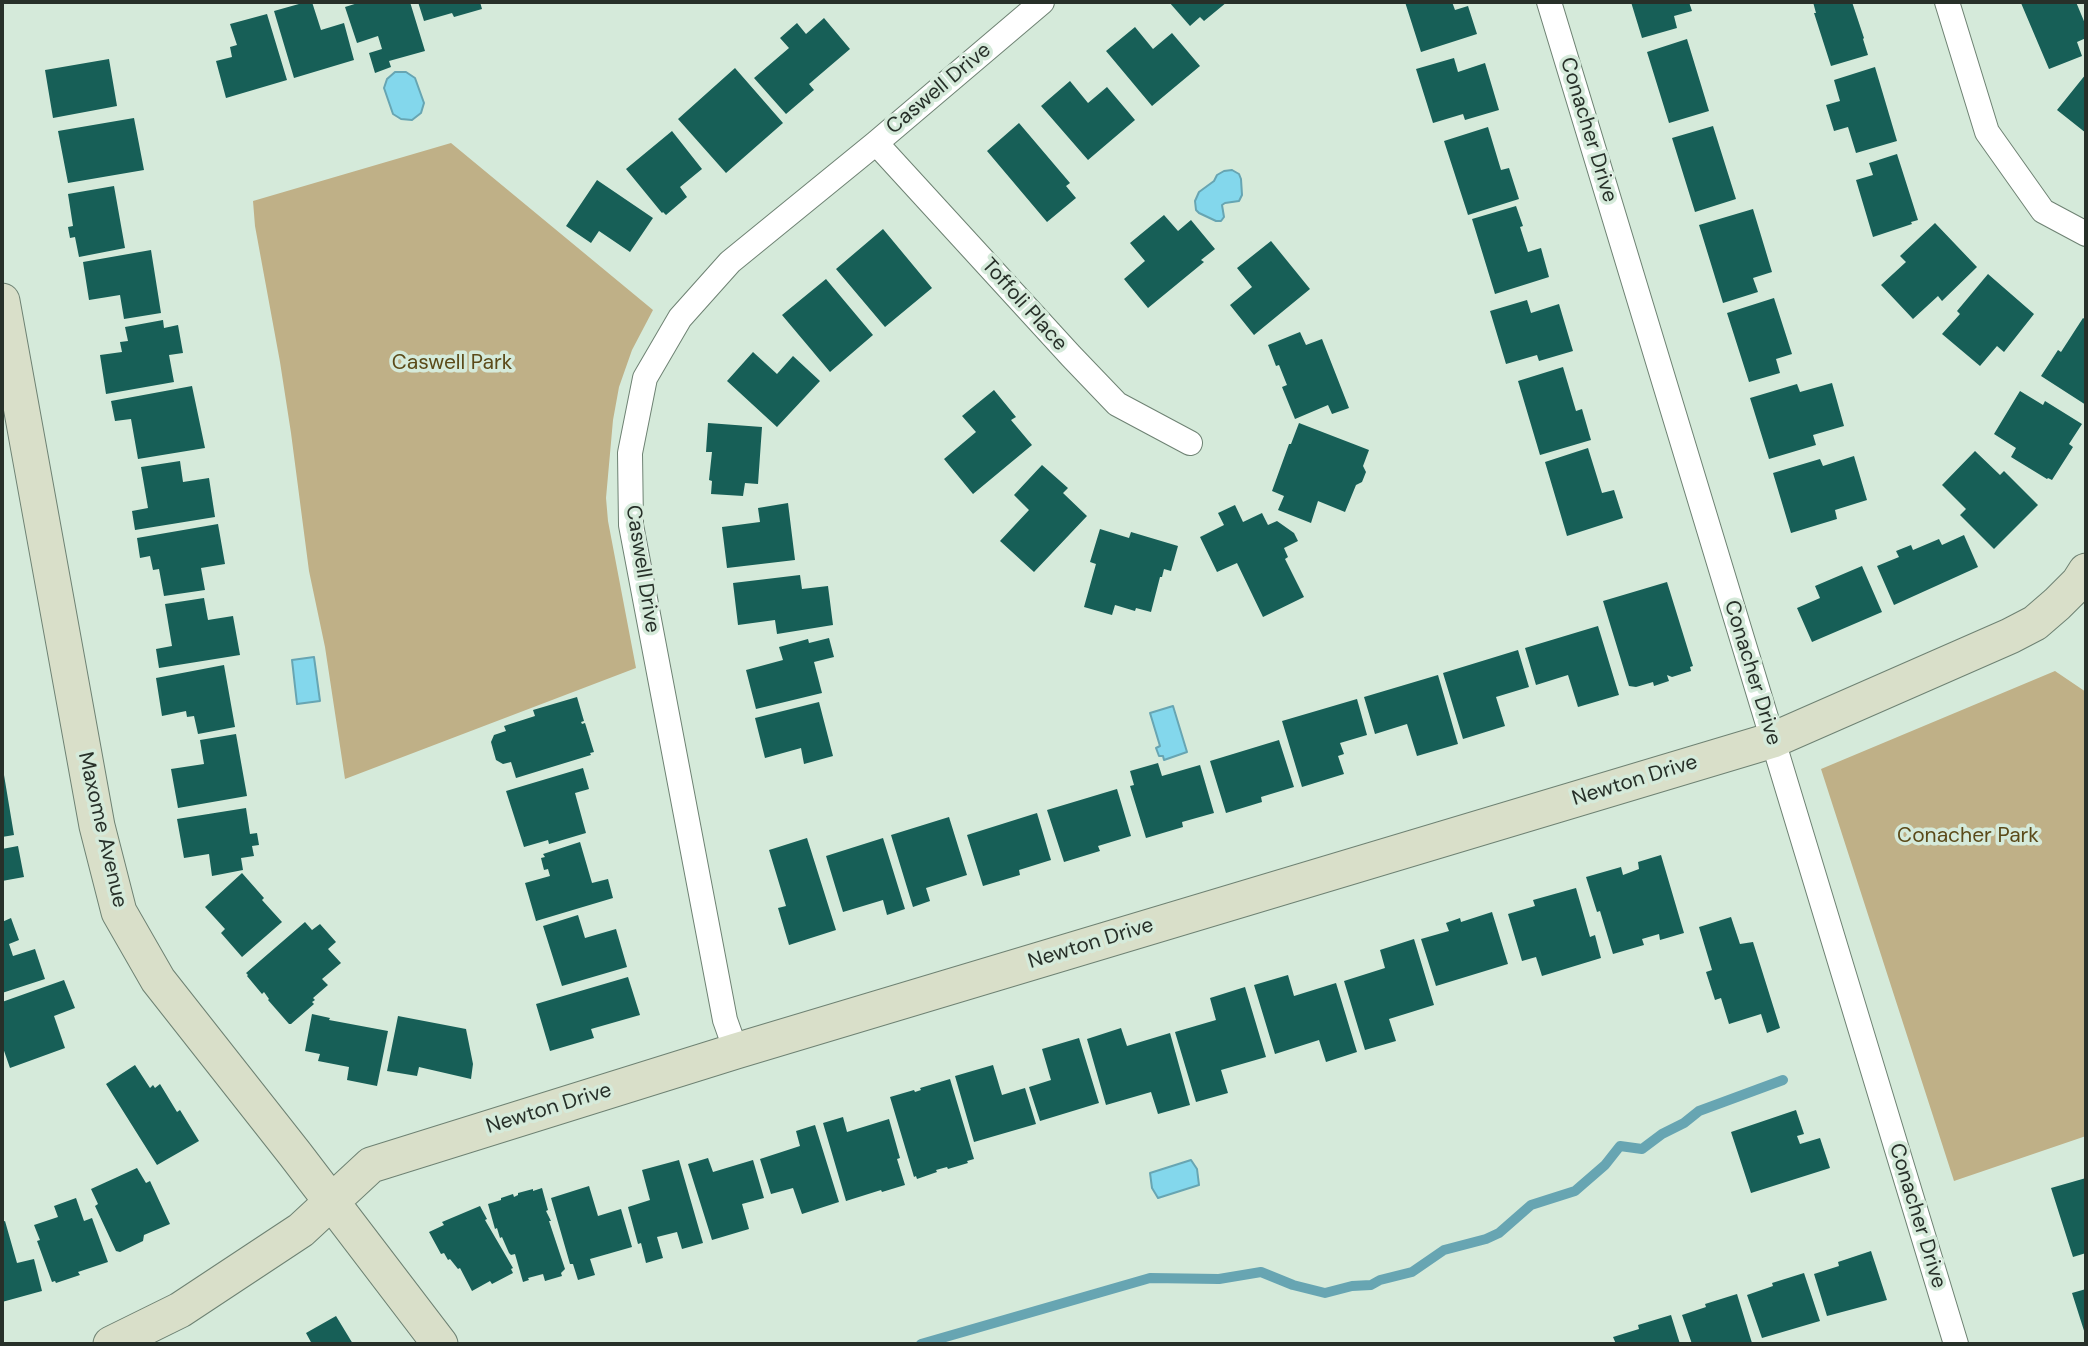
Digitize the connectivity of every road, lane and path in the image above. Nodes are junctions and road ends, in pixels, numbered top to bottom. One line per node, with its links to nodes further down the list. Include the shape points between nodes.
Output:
1 (1042, 2): 4 (street, Caswell Drive)
2 (1549, 2): 9 (street, Conacher Drive)
3 (1947, 2): 5 (street, via 1987,132 2043,211)
4 (876, 143): 7 (street, Toffoli Place, via 1117,404); 10 (street, Caswell Drive, via 730,262 680,318 645,378 631,453 631,525 725,1020)
5 (2086, 234)
6 (2, 301): 11 (street, Maxome Avenue, via 97,827 119,912 158,980)
7 (1190, 443)
8 (2086, 571): 9 (street, Newton Drive, via 2057,604 2010,636)
9 (1773, 740): 10 (street, Newton Drive); 14 (street, Conacher Drive)
10 (736, 1051): 11 (street, Newton Drive, via 371,1165)
11 (331, 1201): 12 (street, Newton Drive, via 301,1230 180,1311); 13 (street, Maxome Avenue)
12 (111, 1344)
13 (440, 1344)
14 (1956, 1344)

